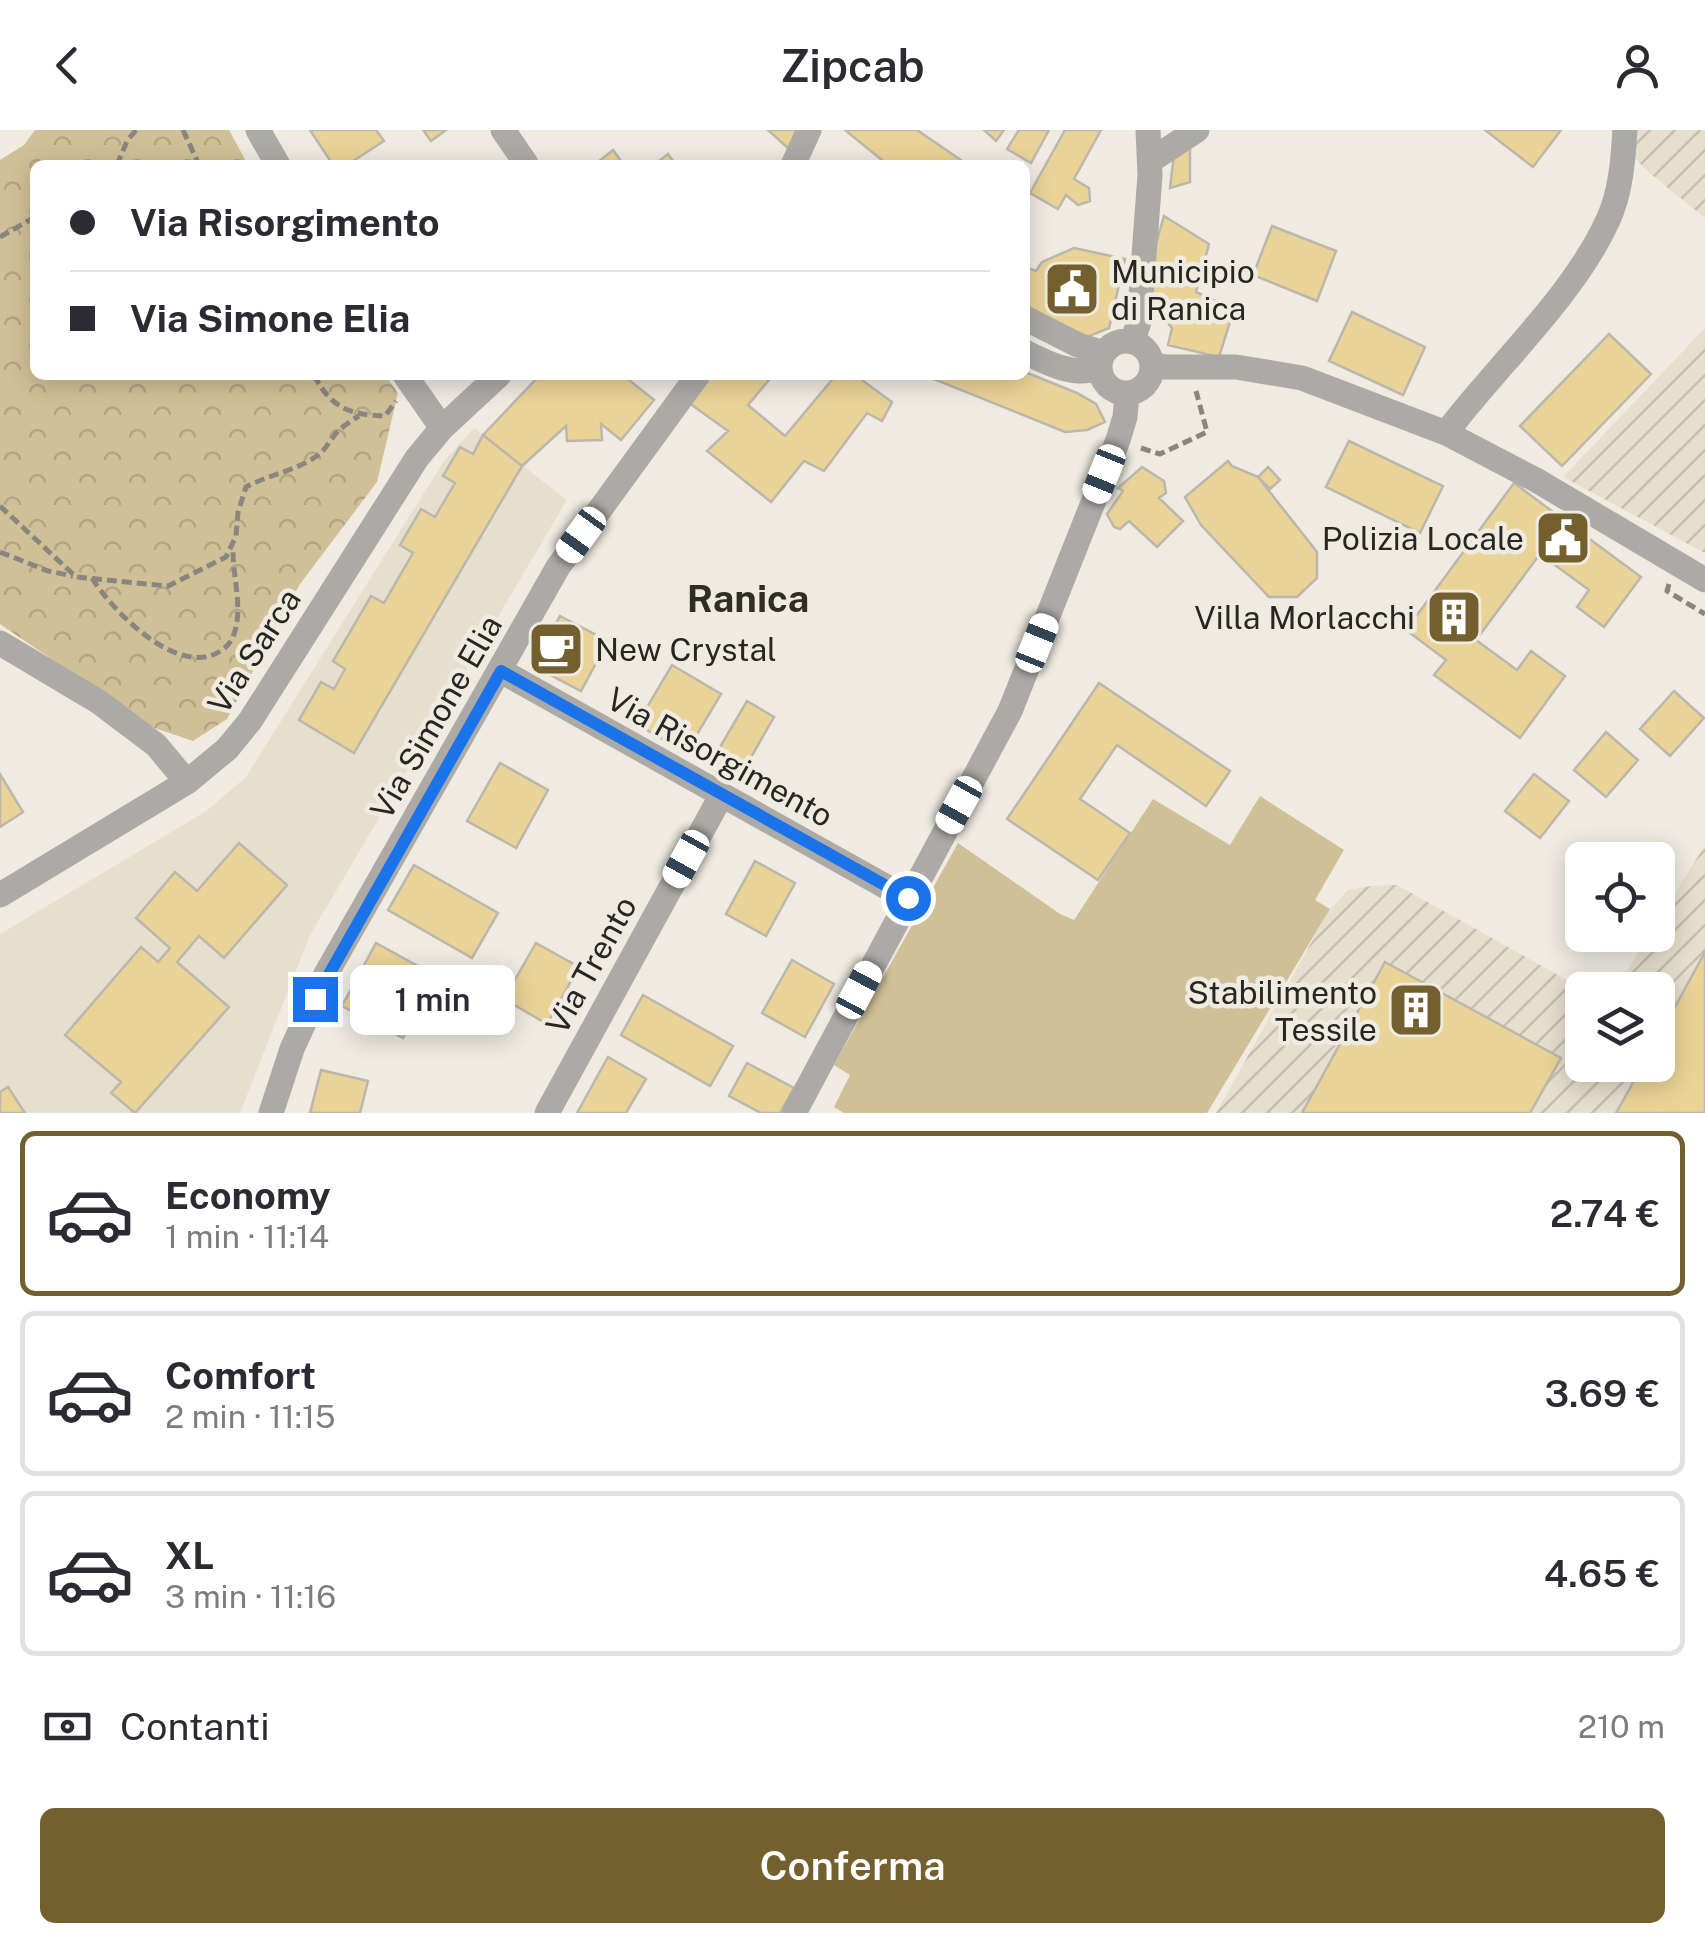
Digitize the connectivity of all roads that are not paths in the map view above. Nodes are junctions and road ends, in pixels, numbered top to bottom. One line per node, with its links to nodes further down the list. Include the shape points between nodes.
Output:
1 (258, 130): 7 (street)
2 (502, 130): 8 (street)
3 (808, 130): 9 (street)
4 (1148, 130): 10 (street)
5 (1197, 130): 10 (street)
6 (1625, 130): 21 (street, via 1610,217 1586,262)
7 (275, 160)
8 (523, 160)
9 (795, 160)
10 (1150, 160): 12 (street)
11 (1030, 320): 14 (street)
12 (1132, 342): 14 (street, via 1112,345); 15 (street)
13 (1030, 354): 14 (street, via 1086,372)
14 (1102, 361): 19 (street, via 1108,387)
15 (1152, 364): 19 (street, via 1146,384); 21 (street, via 1302,378)
16 (408, 380): 20 (street)
17 (494, 380): 20 (street, Via Sarca)
18 (694, 380): 24 (street, Via Simone Elia, via 558,567)
19 (1126, 394): 28 (street, via 1118,440 1010,711)
20 (442, 428): 25 (street, Via Sarca, via 250,721)
21 (1446, 433): 22 (street)
22 (1705, 580)
23 (0, 643): 25 (street, via 156,744)
24 (501, 671): 26 (street, Via Risorgimento); 29 (street, Via Simone Elia, via 326,974)
25 (187, 782): 27 (street, Via Sarca)
26 (721, 796): 28 (street, Via Risorgimento); 30 (street, Via Trento)
27 (0, 895)
28 (908, 898): 31 (street)
29 (270, 1113)
30 (547, 1113)
31 (794, 1113)

